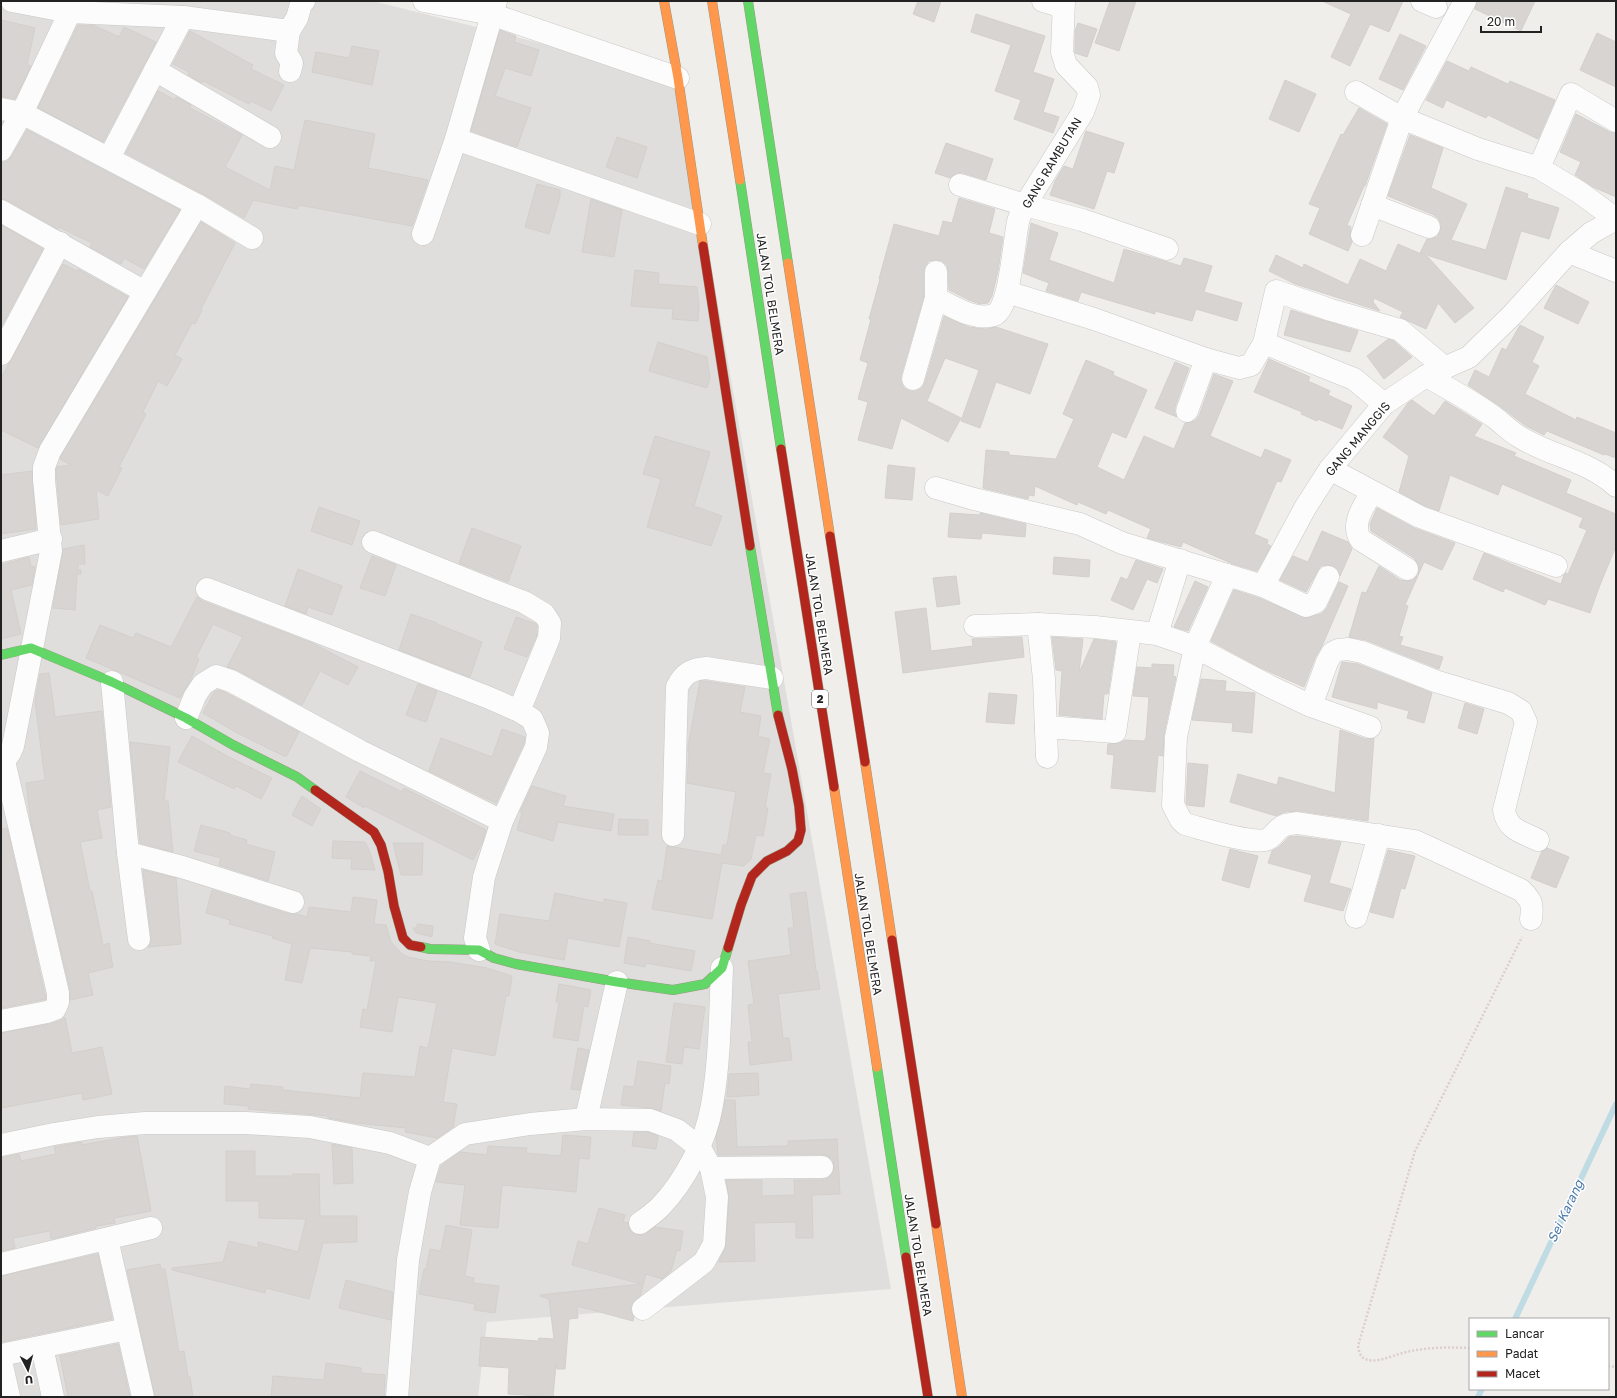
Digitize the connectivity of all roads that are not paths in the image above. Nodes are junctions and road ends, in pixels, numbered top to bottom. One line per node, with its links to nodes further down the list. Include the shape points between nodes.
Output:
1 (12, 1): 10 (street)
2 (304, 1): 12 (street)
3 (424, 1): 9 (street)
4 (664, 1): 15 (main road)
5 (712, 1): 113 (main road, JALAN TOL BELMERA / 2)
6 (748, 1): 114 (main road, JALAN TOL BELMERA)
7 (1465, 1): 18 (street)
8 (1057, 3): 27 (street, GANG RAMBUTAN, via 1064,59 1072,72 1087,87 1089,95 1083,112)
9 (493, 7): 15 (street); 21 (street)
10 (70, 12): 11 (street); 17 (street)
11 (183, 17): 12 (street); 13 (street)
12 (289, 31): 14 (street, via 286,52 292,63)
13 (156, 70): 20 (street); 23 (street)
14 (290, 71)
15 (678, 78): 31 (main road)
16 (1356, 92): 18 (street)
17 (11, 111): 22 (street); 23 (street)
18 (1402, 118): 24 (street, via 1478,148); 28 (street)
19 (1616, 121): 24 (street, via 1571,94)
20 (270, 137)
21 (456, 139): 31 (street); 33 (street)
22 (1, 150)
23 (109, 158): 26 (street)
24 (1539, 168): 30 (street, via 1579,192)
25 (960, 185): 27 (street)
26 (197, 205): 35 (street); 41 (street)
27 (1025, 205): 37 (street, via 1082,220); 42 (street, GANG RAMBUTAN, via 1018,221)
28 (1372, 205): 32 (street); 34 (street)
29 (1, 211): 36 (street)
30 (1616, 219): 38 (street, GANG MANGGIS, via 1591,233)
31 (700, 224): 72 (main road, via 732,439)
32 (1429, 228)
33 (423, 234)
34 (1362, 235)
35 (252, 238)
36 (60, 243): 41 (street); 45 (street)
37 (1167, 249)
38 (1568, 252): 39 (street); 47 (street, GANG MANGGIS, via 1513,314 1469,357)
39 (1616, 271)
40 (936, 272): 43 (street)
41 (145, 292): 55 (street, via 50,451 44,467 44,480)
42 (1008, 292): 43 (street, GANG RAMBUTAN, via 996,315 967,314); 46 (street)
43 (936, 298): 48 (street)
44 (1264, 343): 46 (street, via 1249,367 1239,368); 47 (street, via 1276,291 1400,330); 49 (street, via 1354,379)
45 (1, 354)
46 (1206, 359): 50 (street)
47 (1436, 372): 49 (street, GANG MANGGIS); 52 (street, via 1452,390 1518,436 1538,447 1591,468 1606,476)
48 (913, 379)
49 (1384, 404): 51 (street, GANG MANGGIS)
50 (1187, 411)
51 (1330, 469): 54 (street); 63 (street, GANG MANGGIS, via 1305,508)
52 (1616, 486)
53 (936, 488): 58 (street, via 1080,524 1122,543)
54 (1372, 492): 59 (street, via 1420,517); 60 (street, via 1360,515 1356,530 1358,536)
55 (51, 539): 57 (street); 70 (street, via 51,551)
56 (373, 542): 75 (street, via 524,602 544,614 550,624 549,638)
57 (1, 551)
58 (1180, 560): 61 (street); 68 (street)
59 (1556, 566)
60 (1407, 569)
61 (1227, 575): 63 (street); 69 (street)
62 (1328, 576): 63 (street, via 1316,602 1306,606)
63 (1263, 586)
64 (207, 589): 75 (street)
65 (1038, 624): 66 (street); 67 (street); 77 (street)
66 (976, 626)
67 (1130, 632): 68 (street); 77 (street, via 1115,732)
68 (1156, 634): 69 (street)
69 (1195, 647): 74 (street); 83 (street, via 1176,737 1173,806 1181,820 1185,824 1257,840 1266,840 1286,824 1296,823)
70 (31, 648): 71 (main road); 73 (main road); 80 (street, via 13,746)
71 (1, 655)
72 (772, 678): 82 (street, via 706,668 696,669 682,678 677,687); 91 (main road, via 779,723 792,769 801,830 798,841 767,861 752,876)
73 (112, 682): 76 (main road); 85 (street)
74 (1312, 706): 78 (street); 84 (street, via 1326,662 1332,653 1348,649 1362,652 1435,681 1508,703 1521,711 1526,722 1504,810 1505,819 1512,828)
75 (519, 711): 81 (street, via 532,720 538,733 536,747)
76 (186, 718): 81 (street, via 203,684 216,676 224,678 360,752); 90 (main road, via 297,777 374,832 381,845 403,938 410,945 430,949)
77 (1046, 727): 79 (street)
78 (1370, 727)
79 (1047, 757)
80 (2, 761): 93 (street, via 58,998 55,1009)
81 (502, 821): 90 (street, via 484,877 475,938)
82 (673, 835)
83 (1379, 835): 87 (street); 88 (street, via 1416,841 1521,890 1530,899)
84 (1538, 840)
85 (128, 853): 86 (street); 89 (street)
86 (293, 902)
87 (1356, 917)
88 (1531, 919)
89 (139, 939)
90 (479, 950): 92 (main road, via 494,958 516,964)
91 (722, 968): 92 (main road, via 705,984 673,990); 96 (street, via 712,1106)
92 (617, 982): 94 (street)
93 (1, 1021)
94 (586, 1119): 96 (street, via 650,1120 677,1130); 97 (street, via 464,1134)
95 (1, 1146): 97 (street, via 98,1127 145,1123 246,1123 310,1127 390,1143)
96 (700, 1148): 99 (street); 100 (street, via 671,1193 659,1208)
97 (430, 1158): 112 (street, via 420,1192 408,1260)
98 (822, 1166): 99 (street)
99 (711, 1168): 104 (street, via 717,1197 714,1244 704,1262)
100 (640, 1223)
101 (151, 1228): 102 (street)
102 (107, 1239): 103 (street); 105 (street)
103 (1, 1264)
104 (643, 1309)
105 (127, 1328): 106 (street); 111 (street)
106 (42, 1347): 107 (street); 110 (street)
107 (1, 1355)
108 (1, 1361): 109 (street)
109 (9, 1397)
110 (53, 1397)
111 (143, 1397)
112 (397, 1397)
113 (928, 1397)
114 (962, 1397)

